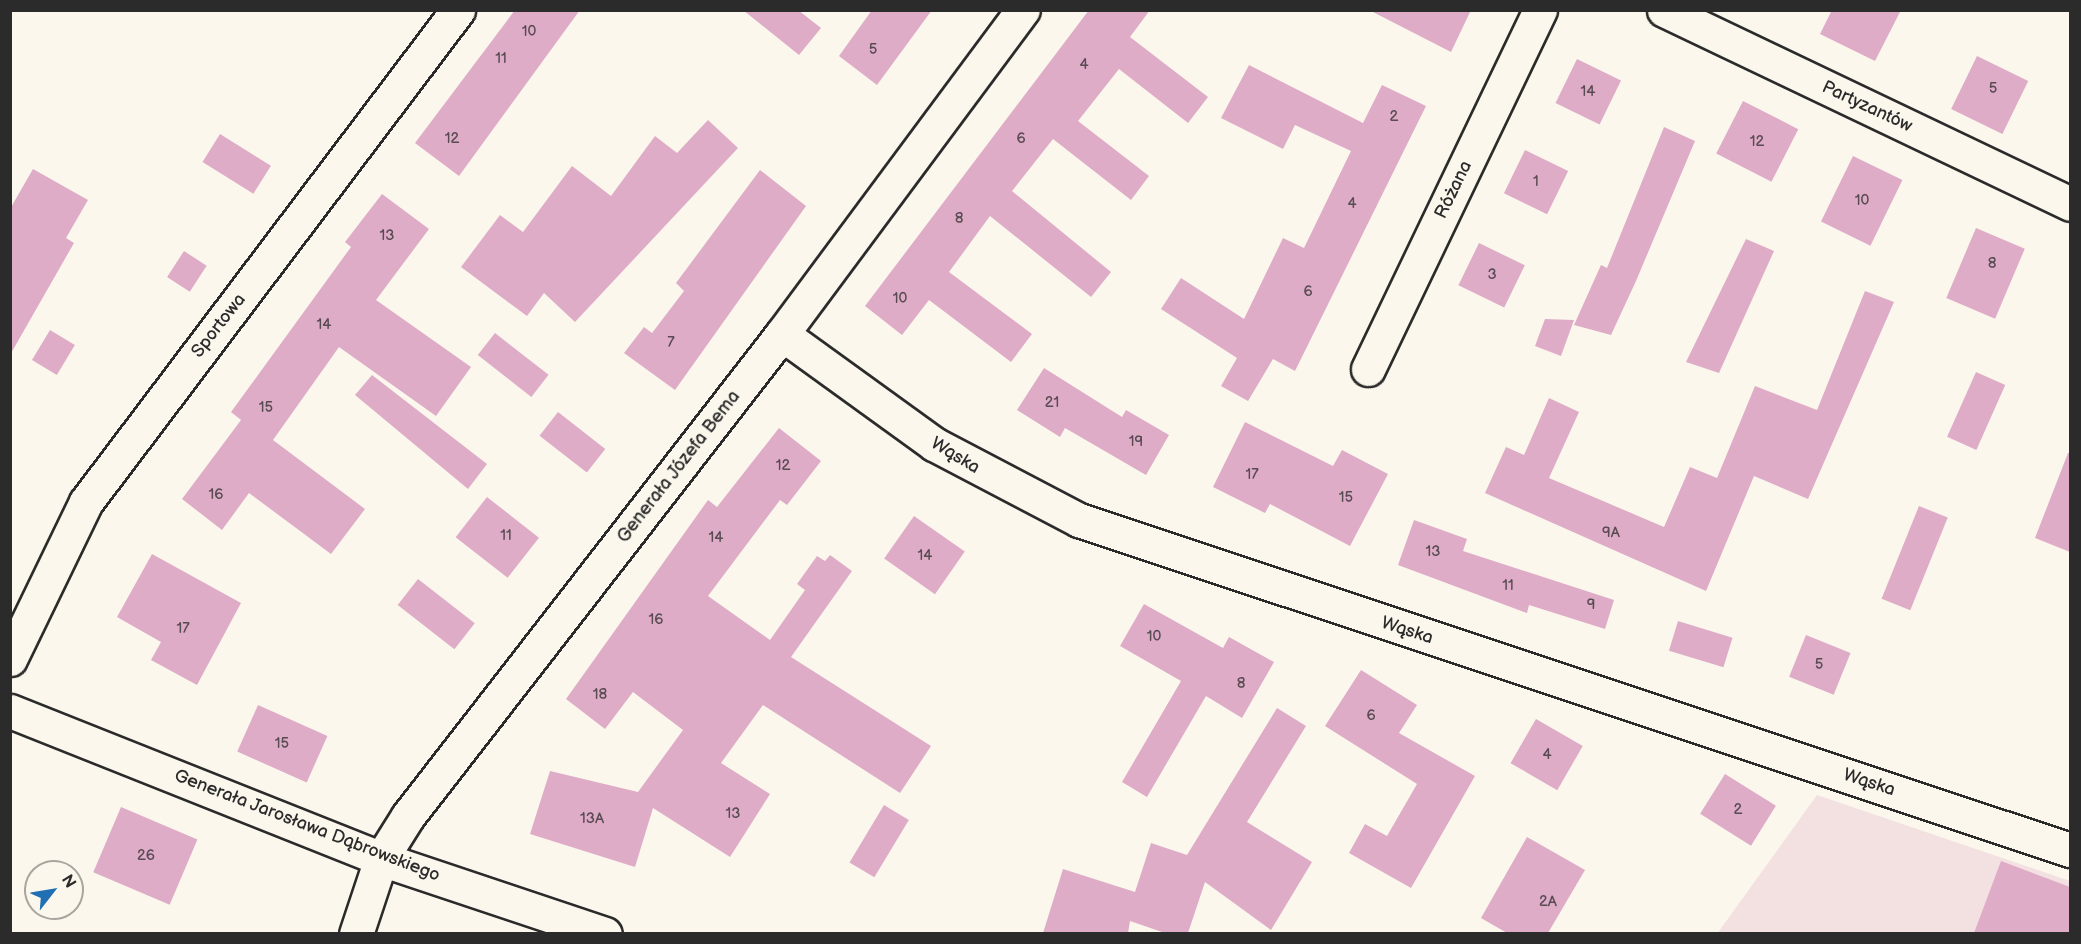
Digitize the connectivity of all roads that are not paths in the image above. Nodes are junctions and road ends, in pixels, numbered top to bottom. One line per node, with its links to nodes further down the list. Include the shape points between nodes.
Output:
1 (458, 10): 8 (street, Sportowa, via 86,502)
2 (1023, 10): 6 (street, Generała Józefa Bema)
3 (1540, 10): 7 (street, Różana)
4 (1664, 10): 5 (street, Partyzantów)
5 (2068, 196)
6 (782, 334): 10 (street, Wąska, via 934,444 1079,520); 11 (street, Generała Józefa Bema, via 408,816)
7 (1368, 369)
8 (10, 659)
9 (10, 711): 11 (street, Generała Jarosława Dąbrowskiego)
10 (2070, 850)
11 (381, 859): 12 (street, Generała Józefa Bema); 13 (street, Generała Jarosława Dąbrowskiego)
12 (356, 933)
13 (605, 933)

